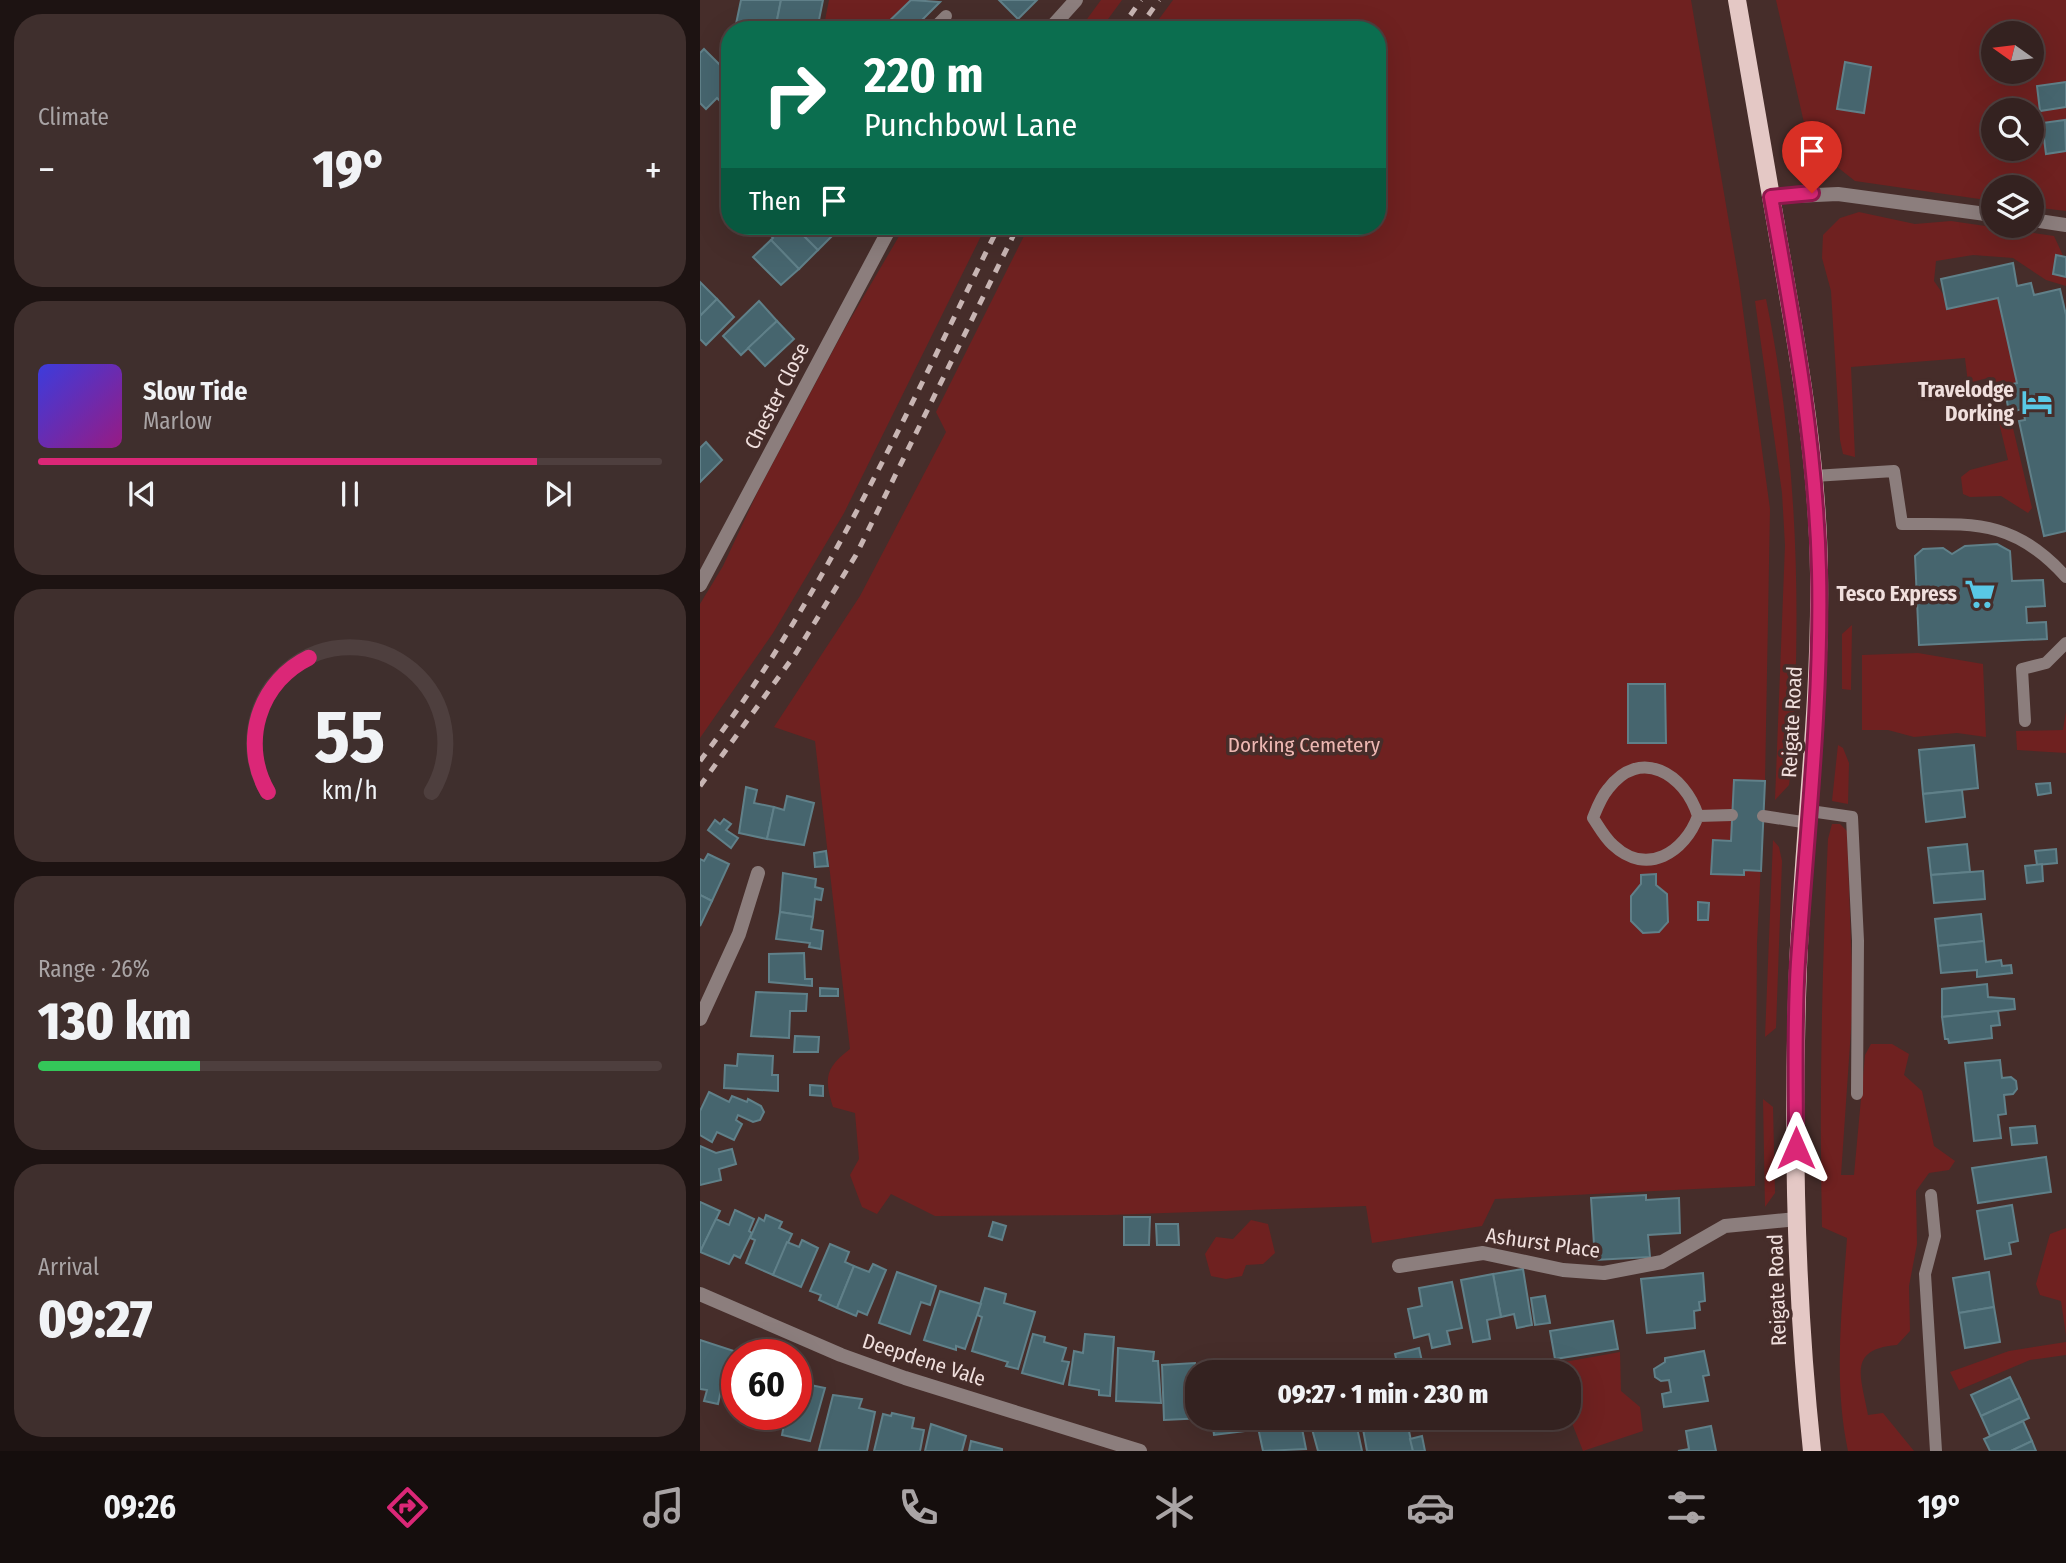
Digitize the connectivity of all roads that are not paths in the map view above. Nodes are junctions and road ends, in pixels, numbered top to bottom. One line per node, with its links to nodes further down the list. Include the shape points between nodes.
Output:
1 (1076, 0): 5 (street)
2 (1737, 0): 6 (main road, Reigate Road)
3 (946, 16): 4 (lane)
4 (941, 21)
5 (1057, 21)
6 (1771, 197): 7 (street, via 1838,194); 11 (main road, Reigate Road)
7 (1981, 213)
8 (2044, 222): 9 (street)
9 (2066, 225)
10 (886, 235): 13 (street, Chester Close)
11 (1814, 476): 12 (lane, via 1894,471 1902,524 1980,525 2011,533); 19 (main road, Reigate Road, via 1818,652)
12 (2066, 577)
13 (700, 585)
14 (2066, 643): 15 (lane, via 2046,663 2022,669)
15 (2025, 721)
16 (1732, 815): 17 (lane)
17 (1698, 816): 17 (lane, via 1692,834 1679,848 1647,859 1613,845 1593,818 1609,787 1620,776 1640,769 1661,770 1678,779 1692,796)
18 (1763, 816): 19 (lane)
19 (1809, 817): 22 (lane, via 1852,817 1858,941); 24 (main road, Reigate Road, via 1798,966)
20 (758, 873): 21 (street, via 740,934)
21 (700, 1019)
22 (1857, 1094)
23 (1931, 1195): 29 (lane, via 1935,1236 1925,1274)
24 (1797, 1219): 25 (street, Ashurst Place, via 1725,1226 1662,1262 1604,1273 1563,1270 1483,1253); 28 (main road, Reigate Road, via 1803,1372)
25 (1399, 1266)
26 (700, 1294): 27 (street, Deepdene Vale, via 892,1374)
27 (1140, 1451)
28 (1812, 1451)
29 (1936, 1451)

